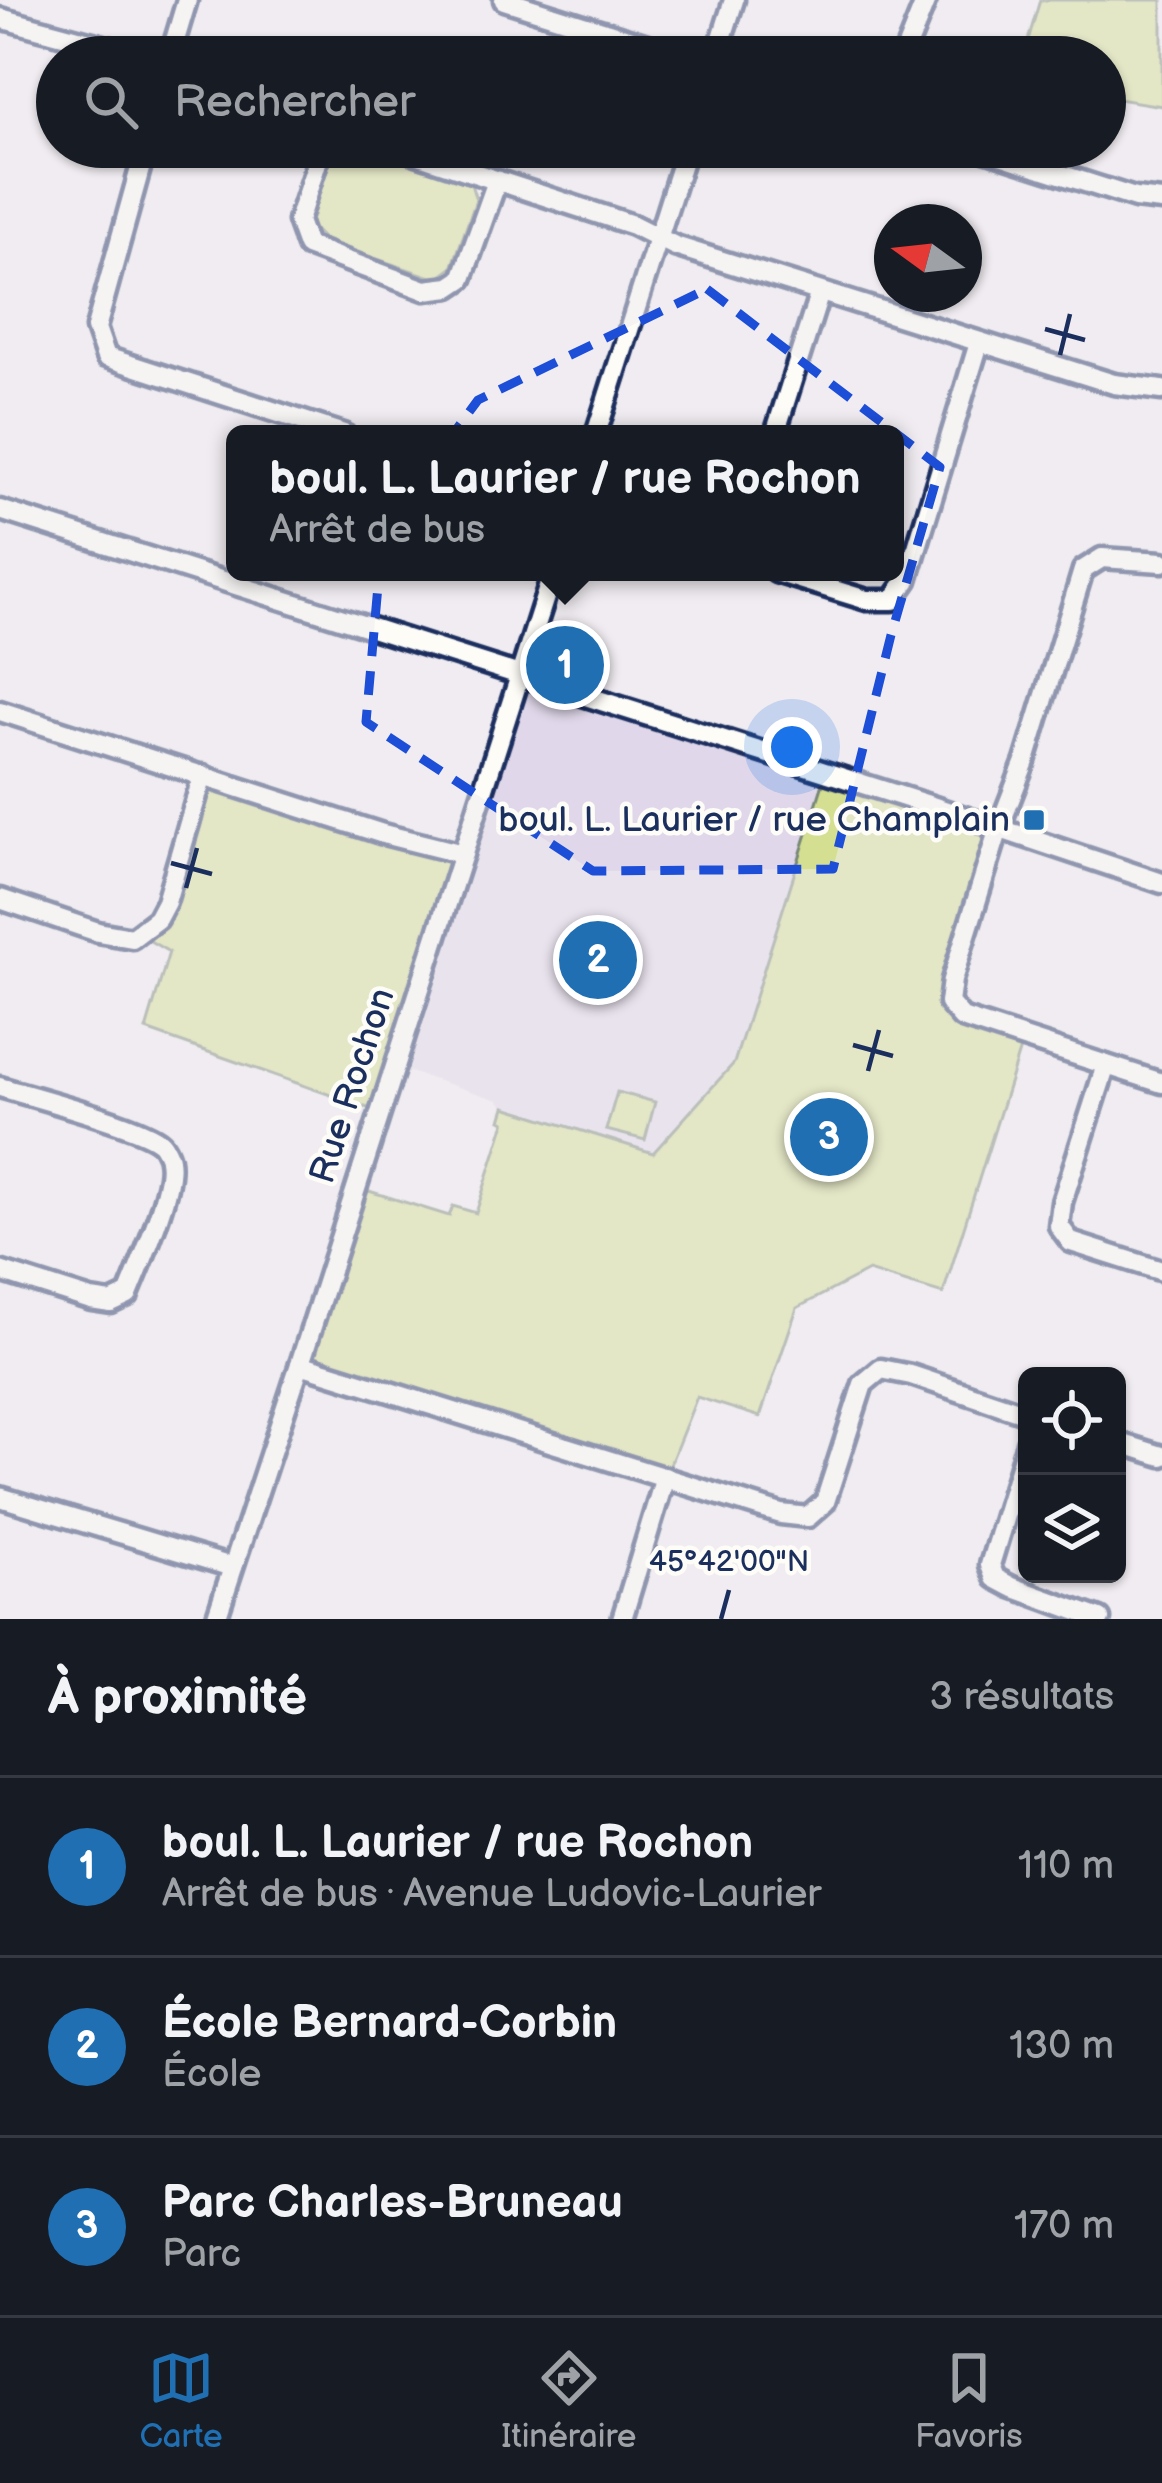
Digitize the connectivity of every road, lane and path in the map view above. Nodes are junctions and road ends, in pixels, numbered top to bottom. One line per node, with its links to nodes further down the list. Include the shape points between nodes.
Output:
1 (187, 0): 8 (street)
2 (504, 0): 5 (street)
3 (734, 0): 10 (street)
4 (926, 0): 11 (street)
5 (550, 7): 9 (street)
6 (0, 18): 7 (street)
7 (67, 36)
8 (176, 36)
9 (628, 36)
10 (723, 36)
11 (911, 36)
12 (140, 168): 23 (street, via 95,328 106,357)
13 (315, 168): 17 (street, via 298,221 307,246 425,290 462,279)
14 (457, 168): 17 (street)
15 (680, 168): 19 (street)
16 (1041, 168): 18 (street)
17 (496, 181): 19 (street)
18 (1162, 201)
19 (658, 235): 20 (street); 24 (street)
20 (820, 292): 21 (street); 25 (street)
21 (979, 343): 22 (street, via 1114,385); 29 (street, via 907,580 892,600)
22 (1162, 390)
23 (316, 425)
24 (599, 425)
25 (778, 425)
26 (0, 510): 30 (street)
27 (1162, 562): 33 (street, via 1102,558 1083,570)
28 (550, 581): 30 (street, Rue Rochon)
29 (805, 581)
30 (520, 677): 33 (street); 34 (street, Rue Rochon)
31 (0, 711): 32 (street)
32 (203, 775): 34 (street); 36 (street, via 166,902 133,938)
33 (999, 829): 35 (street); 37 (street, via 950,1003 962,1018)
34 (463, 854): 42 (street, Rue Rochon)
35 (1162, 882)
36 (0, 899)
37 (1106, 1065): 38 (street); 41 (street, via 1059,1226 1071,1242)
38 (1162, 1083)
39 (0, 1087): 40 (street, via 160,1141 170,1173 128,1295 91,1300)
40 (0, 1271)
41 (1162, 1271)
42 (300, 1364): 47 (street); 49 (street, Rue Rochon)
43 (1018, 1411): 47 (street, via 881,1369 863,1384 825,1502 808,1517)
44 (1126, 1445): 45 (street)
45 (1162, 1456)
46 (1018, 1473): 52 (street, via 990,1565 995,1578)
47 (665, 1477): 51 (street)
48 (0, 1497): 49 (street)
49 (232, 1567): 50 (street, Rue Rochon)
50 (216, 1619)
51 (622, 1619)
52 (1100, 1619)

